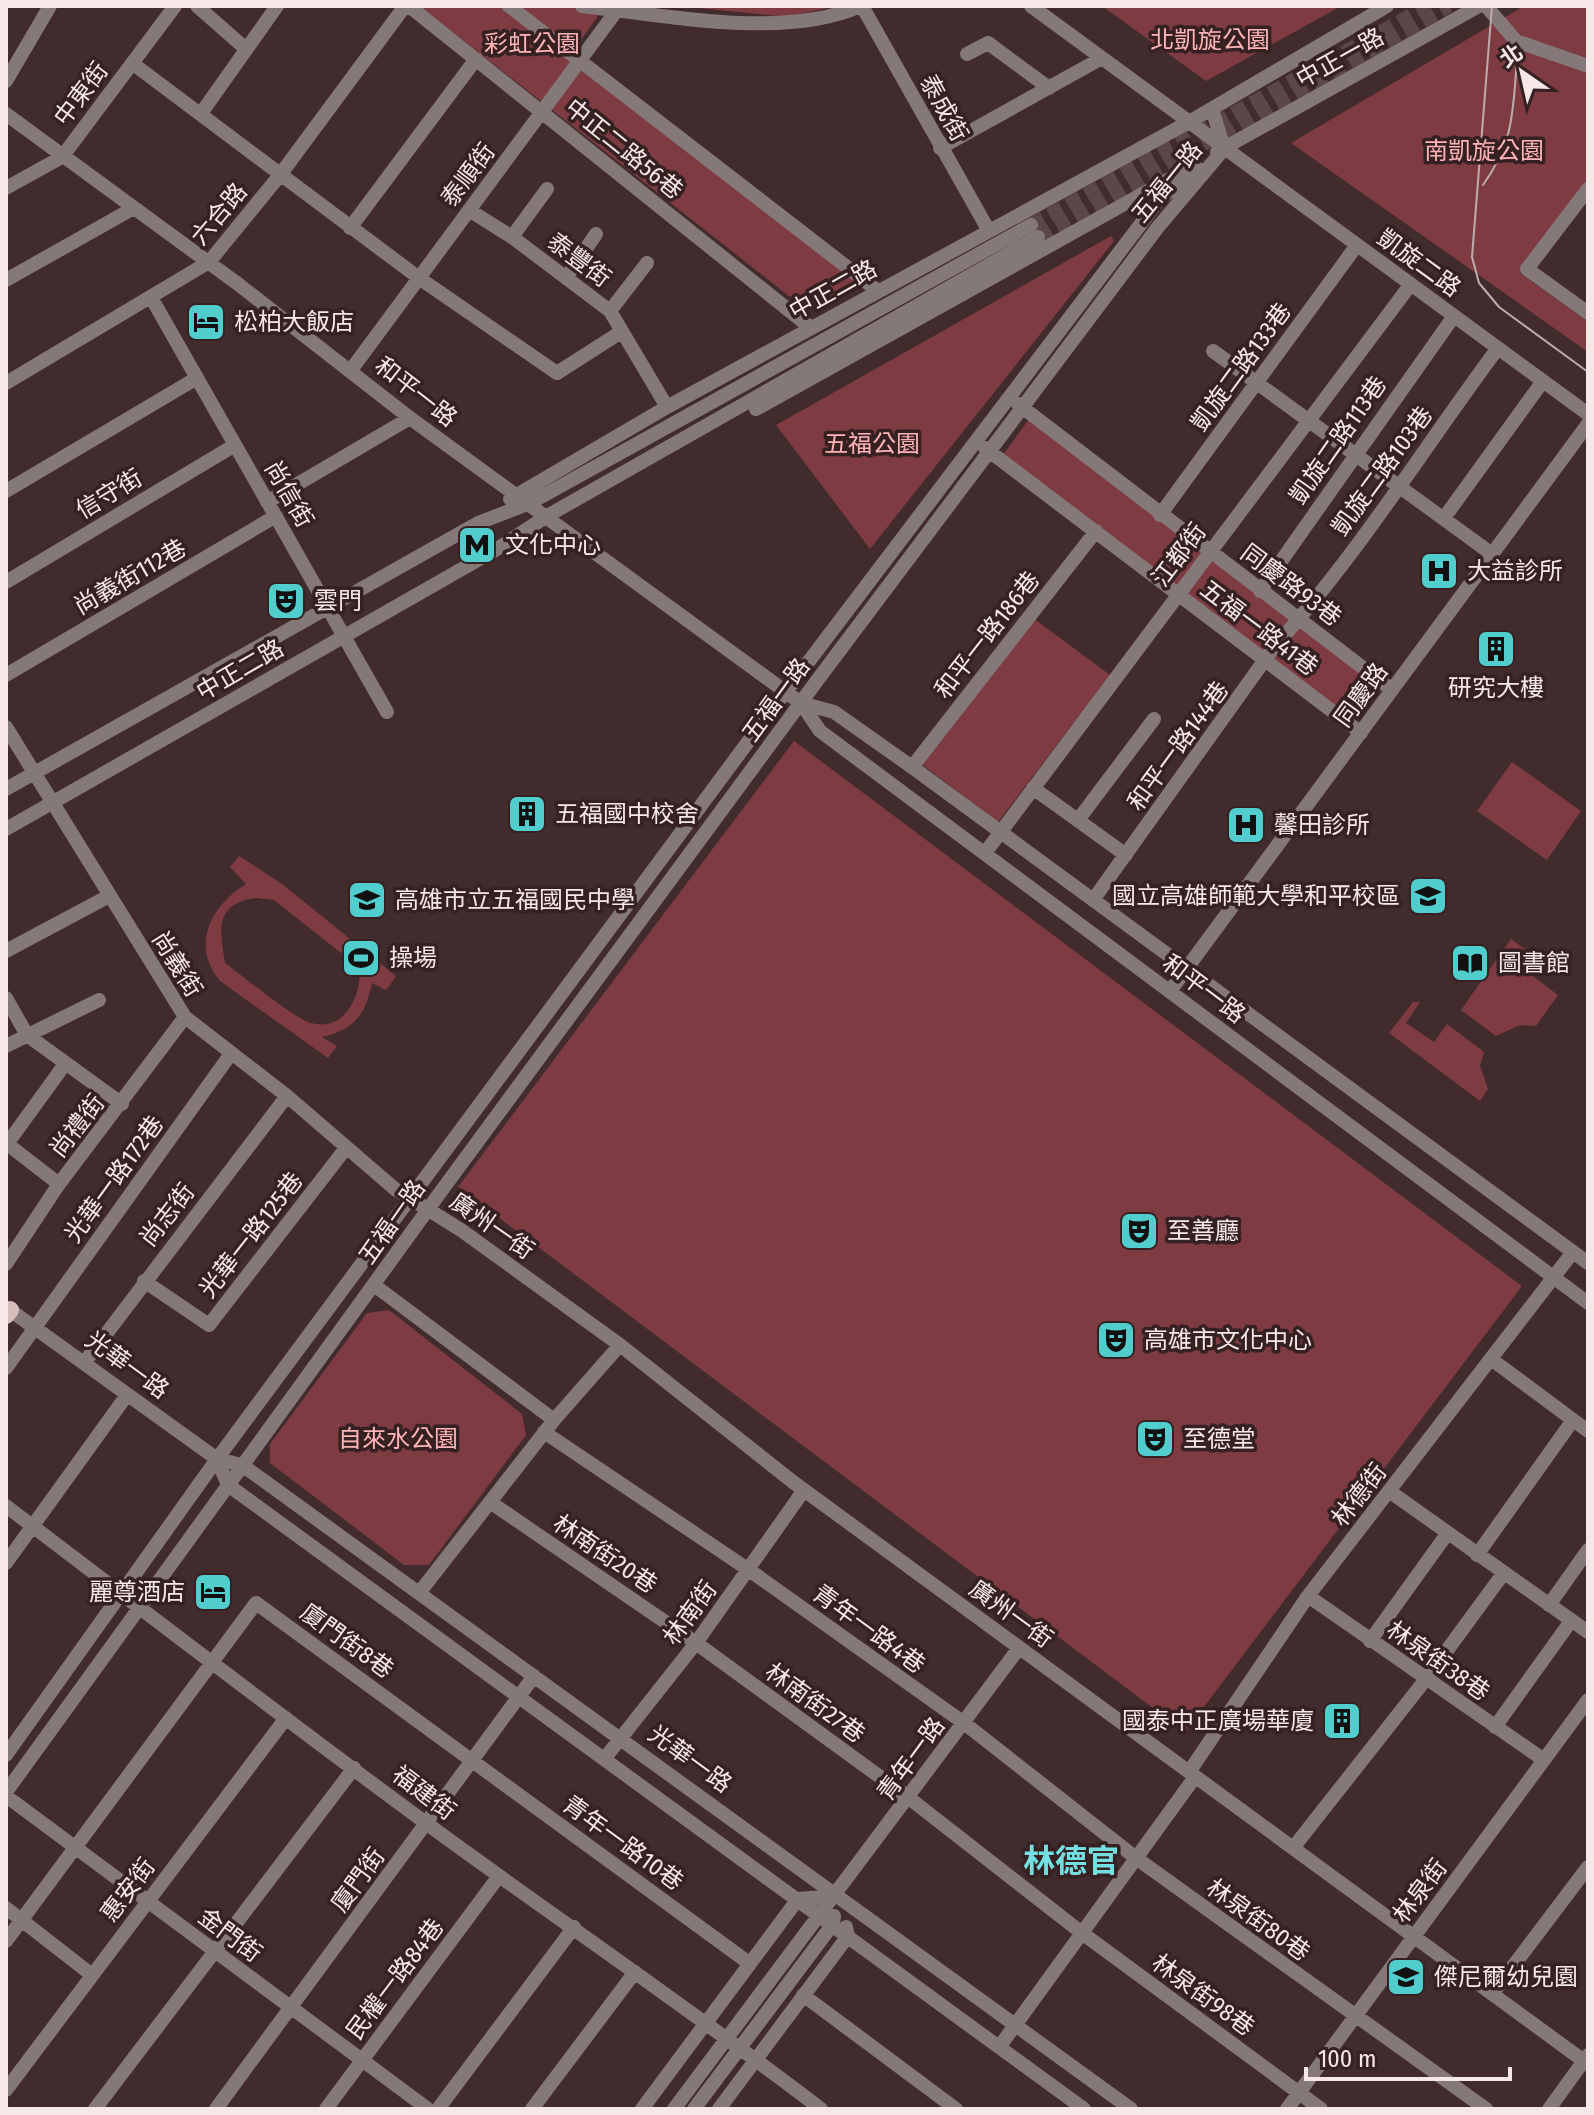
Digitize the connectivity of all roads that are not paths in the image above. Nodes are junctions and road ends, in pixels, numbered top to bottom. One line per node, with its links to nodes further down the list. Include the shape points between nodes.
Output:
1 (50, 6): 21 (street)
2 (175, 6): 19 (street, 中東街)
3 (197, 6): 14 (street)
4 (277, 6): 14 (street)
5 (407, 6): 17 (street, 中正二路56巷); 31 (street, 六合路)
6 (509, 6): 18 (street, 中正二路56巷)
7 (582, 6): 13 (street)
8 (861, 6): 13 (street, via 785,25); 28 (street, 泰成街)
9 (1031, 6): 16 (street, 凱旋二路)
10 (1387, 6): 23 (street, 中正一路)
11 (1479, 6): 29 (street, 中正一路)
12 (1486, 6): 20 (street, via 1516,41)
13 (618, 8): 18 (street, 泰順街)
14 (246, 49): 24 (street)
15 (967, 54): 22 (street, via 988,43)
16 (1102, 58): 22 (street); 27 (street, 凱旋二路)
17 (476, 59): 25 (street, 中正二路56巷); 37 (street)
18 (579, 61): 25 (street, 泰順街); 48 (street, 中正二路56巷)
19 (132, 63): 24 (street); 30 (street, 中東街)
20 (1588, 66)
21 (6, 81)
22 (1049, 88): 28 (street)
23 (1212, 109): 27 (street, 中正二路); 29 (street)
24 (202, 112): 31 (street)
25 (542, 112): 36 (street, 泰順街); 53 (street, 中正二路56巷)
26 (6, 114): 30 (street, 和平一路)
27 (1189, 122): 29 (street, 凱旋二路); 38 (street, 中正二路)
28 (940, 148): 38 (street, 泰成街)
29 (1224, 149): 41 (street, 凱旋二路); 62 (street, 五福一路, via 1159,200); 79 (street, 中正二路)
30 (62, 157): 32 (street, 中東街); 35 (street, 和平一路)
31 (280, 175): 37 (street); 42 (street, 六合路)
32 (6, 188)
33 (547, 189): 40 (street)
34 (1588, 189): 50 (street, via 1527,269)
35 (132, 209): 42 (street, 和平一路); 46 (street)
36 (469, 210): 40 (street, 泰豐街); 44 (street, 泰順街)
37 (350, 228): 44 (street)
38 (989, 231): 48 (street, 中正二路)
39 (596, 234): 45 (street)
40 (512, 237): 45 (street, 泰豐街)
41 (1357, 245): 47 (street, 凱旋二路); 61 (street, 凱旋二路133巷)
42 (209, 262): 49 (street, 六合路); 57 (street, 和平一路)
43 (647, 263): 51 (street)
44 (419, 278): 54 (street, via 557,373); 57 (street, 泰順街)
45 (566, 278): 51 (street, 泰豐街)
46 (6, 280)
47 (1411, 284): 52 (street, 凱旋二路); 66 (street, 江都街)
48 (878, 291): 53 (street, 中正二路)
49 (152, 299): 58 (street, 尚信街); 60 (street, 六合路)
50 (1585, 306)
51 (610, 311): 54 (street, 泰豐街)
52 (1454, 316): 55 (street, 凱旋二路); 70 (street, 凱旋二路113巷)
53 (811, 328): 63 (street, 中正二路)
54 (621, 332): 63 (street, 泰豐街)
55 (1498, 348): 59 (street, 凱旋二路); 71 (street, 凱旋二路103巷)
56 (1213, 351): 61 (street)
57 (351, 370): 65 (street, 和平一路)
58 (197, 378): 68 (street, 尚信街); 72 (street)
59 (1543, 381): 64 (street, 凱旋二路); 78 (street)
60 (6, 383)
61 (1257, 383): 66 (street); 76 (street, 凱旋二路133巷)
62 (1017, 404): 69 (street, 五福一路); 76 (street, 同慶路93巷)
63 (667, 407): 73 (street, 中正二路)
64 (1588, 414)
65 (410, 418): 73 (street, 和平一路); 74 (street)
66 (1309, 421): 70 (street); 82 (street, 江都街)
67 (1588, 424): 83 (street, 同慶路)
68 (235, 445): 74 (street, 尚信街); 84 (street, 信守街)
69 (984, 447): 81 (street, 五福一路41巷); 93 (street, 五福一路); 94 (street, 五福一路)
70 (1355, 453): 71 (street); 85 (street, 凱旋二路113巷)
71 (1400, 486): 78 (street); 88 (street, 凱旋二路103巷)
72 (6, 491)
73 (517, 494): 75 (street, 和平一路); 80 (street, 中正二路)
74 (267, 502): 77 (street, 尚信街)
75 (530, 503): 79 (street, 和平一路); 79 (street, 中正二路, via 1034,231); 80 (street, 中正二路)
76 (1160, 515): 82 (street, 同慶路93巷)
77 (276, 516): 87 (street, 尚信街); 91 (street, 尚義街112巷)
78 (1444, 518): 83 (street)
79 (552, 519): 89 (street, 中正二路); 93 (street, 和平一路)
80 (482, 521): 87 (street, 中正二路)
81 (1096, 531): 86 (street, 五福一路41巷); 99 (street, 和平一路186巷)
82 (1209, 551): 85 (street, 同慶路93巷); 86 (street, 江都街)
83 (1492, 554): 92 (street, 同慶路)
84 (6, 582)
85 (1260, 591): 88 (street, 同慶路93巷)
86 (1178, 593): 90 (street, 五福一路41巷); 101 (street, 江都街)
87 (328, 608): 89 (street, 尚信街); 100 (street, 中正二路)
88 (1300, 619): 90 (street, 和平一路144巷); 92 (street, 同慶路93巷)
89 (344, 636): 95 (street, 尚信街); 103 (street, 中正二路)
90 (1267, 661): 98 (street, 五福一路41巷); 108 (street, 和平一路144巷)
91 (6, 675)
92 (1392, 690): 98 (street, 同慶路)
93 (786, 692): 94 (street, 和平一路); 126 (street, 五福一路)
94 (801, 703): 99 (street, 和平一路, via 834,712); 107 (street, 和平一路, via 820,731); 127 (street, 五福一路)
95 (387, 712)
96 (1154, 719): 104 (street)
97 (6, 727): 100 (street, 尚義街)
98 (1361, 733): 112 (street, 同慶路)
99 (912, 767): 106 (street, 和平一路)
100 (34, 773): 102 (street, 中正二路); 103 (street, 尚義街)
101 (1033, 788): 104 (street); 106 (street, 江都街)
102 (6, 789)
103 (52, 803): 105 (street, 中正二路); 109 (street, 尚義街)
104 (1078, 820): 108 (street)
105 (6, 829)
106 (1001, 831): 107 (street, 江都街); 110 (street, 和平一路)
107 (985, 853): 113 (street, 和平一路)
108 (1126, 855): 110 (street, 和平一路144巷)
109 (109, 896): 111 (street); 116 (street, 尚義街)
110 (1093, 900): 112 (street, 和平一路)
111 (6, 951)
112 (1189, 967): 113 (street, 同慶路); 128 (street, 和平一路)
113 (1170, 991): 131 (street, 和平一路)
114 (6, 998): 117 (street)
115 (99, 1000): 117 (street)
116 (185, 1017): 119 (street, 尚義街); 122 (street, 尚禮街)
117 (27, 1035): 118 (street); 120 (street)
118 (6, 1046)
119 (230, 1055): 121 (street, 尚義街); 136 (street, 光華一路172巷)
120 (65, 1064): 122 (street); 123 (street)
121 (287, 1096): 124 (street, 尚義街); 132 (street, 尚志街)
122 (122, 1104): 125 (street, 尚禮街)
123 (6, 1143): 125 (street)
124 (346, 1148): 126 (street, 尚義街); 132 (street, 光華一路125巷, via 209,1325)
125 (59, 1184): 130 (street, 尚禮街)
126 (410, 1199): 127 (street, 廣州一街); 145 (street, 五福一路)
127 (429, 1209): 133 (street, 五福一路); 137 (street, 廣州一街)
128 (1573, 1252): 129 (street, 和平一路); 131 (street, 林德街)
129 (1588, 1263)
130 (6, 1264)
131 (1553, 1278): 134 (street, 和平一路); 138 (street, 林德街)
132 (144, 1281): 139 (street, 尚志街)
133 (374, 1285): 143 (street, 青年一路4巷); 146 (street, 五福一路)
134 (1588, 1303)
135 (7, 1310): 136 (street, 光華一路)
136 (35, 1328): 139 (street, 光華一路); 140 (street, 光華一路172巷)
137 (620, 1345): 143 (street); 148 (street, 廣州一街)
138 (1491, 1359): 142 (street); 149 (street, 林德街)
139 (84, 1363): 141 (street, 光華一路)
140 (6, 1368)
141 (127, 1395): 145 (street, 光華一路); 152 (street)
142 (1573, 1420): 144 (street); 155 (street)
143 (549, 1426): 150 (street); 157 (street, 青年一路4巷)
144 (1588, 1431)
145 (217, 1459): 146 (street, 光華一路); 147 (street); 161 (street, 五福一路)
146 (242, 1465): 147 (street, 五福一路); 159 (street, 光華一路)
147 (228, 1485): 163 (street, 五福一路); 172 (street, 光華一路)
148 (804, 1490): 157 (street, 林南街); 168 (street, 廣州一街)
149 (1389, 1491): 153 (street); 160 (street, 林德街)
150 (490, 1502): 159 (street); 167 (street, 林南街20巷)
151 (6, 1506): 152 (street, 福建街)
152 (33, 1526): 156 (street); 161 (street, 福建街)
153 (1447, 1534): 155 (street); 166 (street)
154 (1588, 1550): 162 (street)
155 (1477, 1555): 158 (street)
156 (6, 1563)
157 (749, 1570): 167 (street, 林南街); 175 (street, 青年一路4巷)
158 (1503, 1574): 162 (street); 171 (street)
159 (419, 1593): 170 (street, 光華一路)
160 (1308, 1596): 166 (street, 林泉街38巷); 183 (street, 林德街)
161 (122, 1597): 163 (street, 福建街); 178 (street, 五福一路)
162 (1549, 1605): 164 (street)
163 (141, 1610): 169 (street, 福建街); 184 (street, 五福一路)
164 (1571, 1621): 165 (street); 176 (street)
165 (1588, 1632)
166 (1370, 1641): 171 (street, 林泉街38巷)
167 (696, 1643): 177 (street, 林南街); 185 (street, 林南街27巷)
168 (1019, 1648): 175 (street, 青年一路); 183 (street, 廣州一街)
169 (211, 1662): 174 (street, 福建街); 180 (street, 廈門街8巷, via 256,1603); 187 (street)
170 (534, 1676): 172 (street, 廈門街); 177 (street, 光華一路)
171 (1426, 1679): 176 (street, 林泉街38巷); 188 (street)
172 (519, 1695): 179 (street, 光華一路); 180 (street, 廈門街)
173 (1588, 1700): 181 (street, 林泉街)
174 (286, 1718): 182 (street, 福建街); 194 (street, 惠安街)
175 (964, 1723): 185 (street, 青年一路); 189 (street, 青年一路4巷)
176 (1495, 1727): 181 (street, 林泉街38巷)
177 (621, 1739): 179 (street, 林南街); 192 (street, 光華一路)
178 (6, 1755)
179 (605, 1758): 193 (street, 光華一路)
180 (472, 1759): 186 (street, 廈門街); 205 (street, 青年一路10巷)
181 (1544, 1760): 202 (street, 林泉街)
182 (354, 1768): 186 (street, 福建街); 204 (street)
183 (1192, 1774): 188 (street, 廣州一街); 189 (street, 林德街)
184 (6, 1794): 187 (street, 金門街)
185 (909, 1798): 192 (street, 青年一路); 200 (street, 林南街27巷)
186 (426, 1823): 191 (street, 福建街); 210 (street, 廈門街)
187 (76, 1848): 194 (street, 金門街); 197 (street)
188 (1293, 1848): 202 (street, 廣州一街)
189 (1136, 1858): 200 (street, 林德街); 211 (street, 林泉街80巷)
190 (1588, 1867): 208 (street)
191 (499, 1876): 199 (street, 福建街); 218 (street, 民權一路84巷)
192 (837, 1896): 193 (street); 196 (street, 青年一路); 198 (street, 青年一路); 201 (street); 213 (street, 光華一路)
193 (798, 1899): 196 (street, 光華一路); 205 (street)
194 (148, 1901): 204 (street, 金門街); 207 (street, 惠安街)
195 (6, 1908): 197 (street)
196 (819, 1914): 198 (street, 光華一路); 214 (street, 青年一路)
197 (22, 1920): 203 (street); 207 (street)
198 (833, 1924): 201 (street, 光華一路); 216 (street, 青年一路)
199 (574, 1927): 206 (street, 福建街); 226 (street)
200 (1082, 1933): 213 (street, 林德街); 221 (street, 林泉街98巷)
201 (848, 1936): 209 (street); 215 (street, 光華一路)
202 (1414, 1936): 208 (street, 廣州一街); 211 (street, 林泉街)
203 (6, 1941)
204 (214, 1950): 210 (street, 金門街); 222 (street)
205 (749, 1963): 212 (street)
206 (635, 1972): 212 (street, 福建街); 227 (street)
207 (92, 1975): 220 (street, 惠安街)
208 (1492, 1994): 219 (street, 廣州一街)
209 (803, 1995): 217 (street); 233 (street)
210 (292, 2008): 218 (street, 金門街); 223 (street, 廈門街)
211 (1355, 2017): 221 (street, 林泉街); 238 (street, 林泉街80巷)
212 (706, 2023): 214 (street, 福建街); 228 (street)
213 (1016, 2025): 215 (street, 林德街); 235 (street, 光華一路)
214 (728, 2038): 216 (street, 福建街); 229 (street, 青年一路)
215 (1000, 2046): 234 (street, 光華一路)
216 (741, 2048): 217 (street, 福建街); 230 (street, 青年一路)
217 (756, 2059): 231 (street); 232 (street, 福建街)
218 (362, 2060): 224 (street, 民權一路84巷); 225 (street, 金門街)
219 (1587, 2060): 239 (street)
220 (6, 2090)
221 (1299, 2093): 236 (street, 林泉街); 237 (street, 林泉街98巷)
222 (95, 2109)
223 (216, 2109)
224 (326, 2109)
225 (428, 2109)
226 (438, 2109)
227 (532, 2109)
228 (642, 2109)
229 (674, 2109)
230 (694, 2109)
231 (719, 2109)
232 (821, 2109)
233 (956, 2109)
234 (1084, 2109)
235 (1131, 2109)
236 (1287, 2109)
237 (1321, 2109)
238 (1486, 2109)
239 (1549, 2109)

